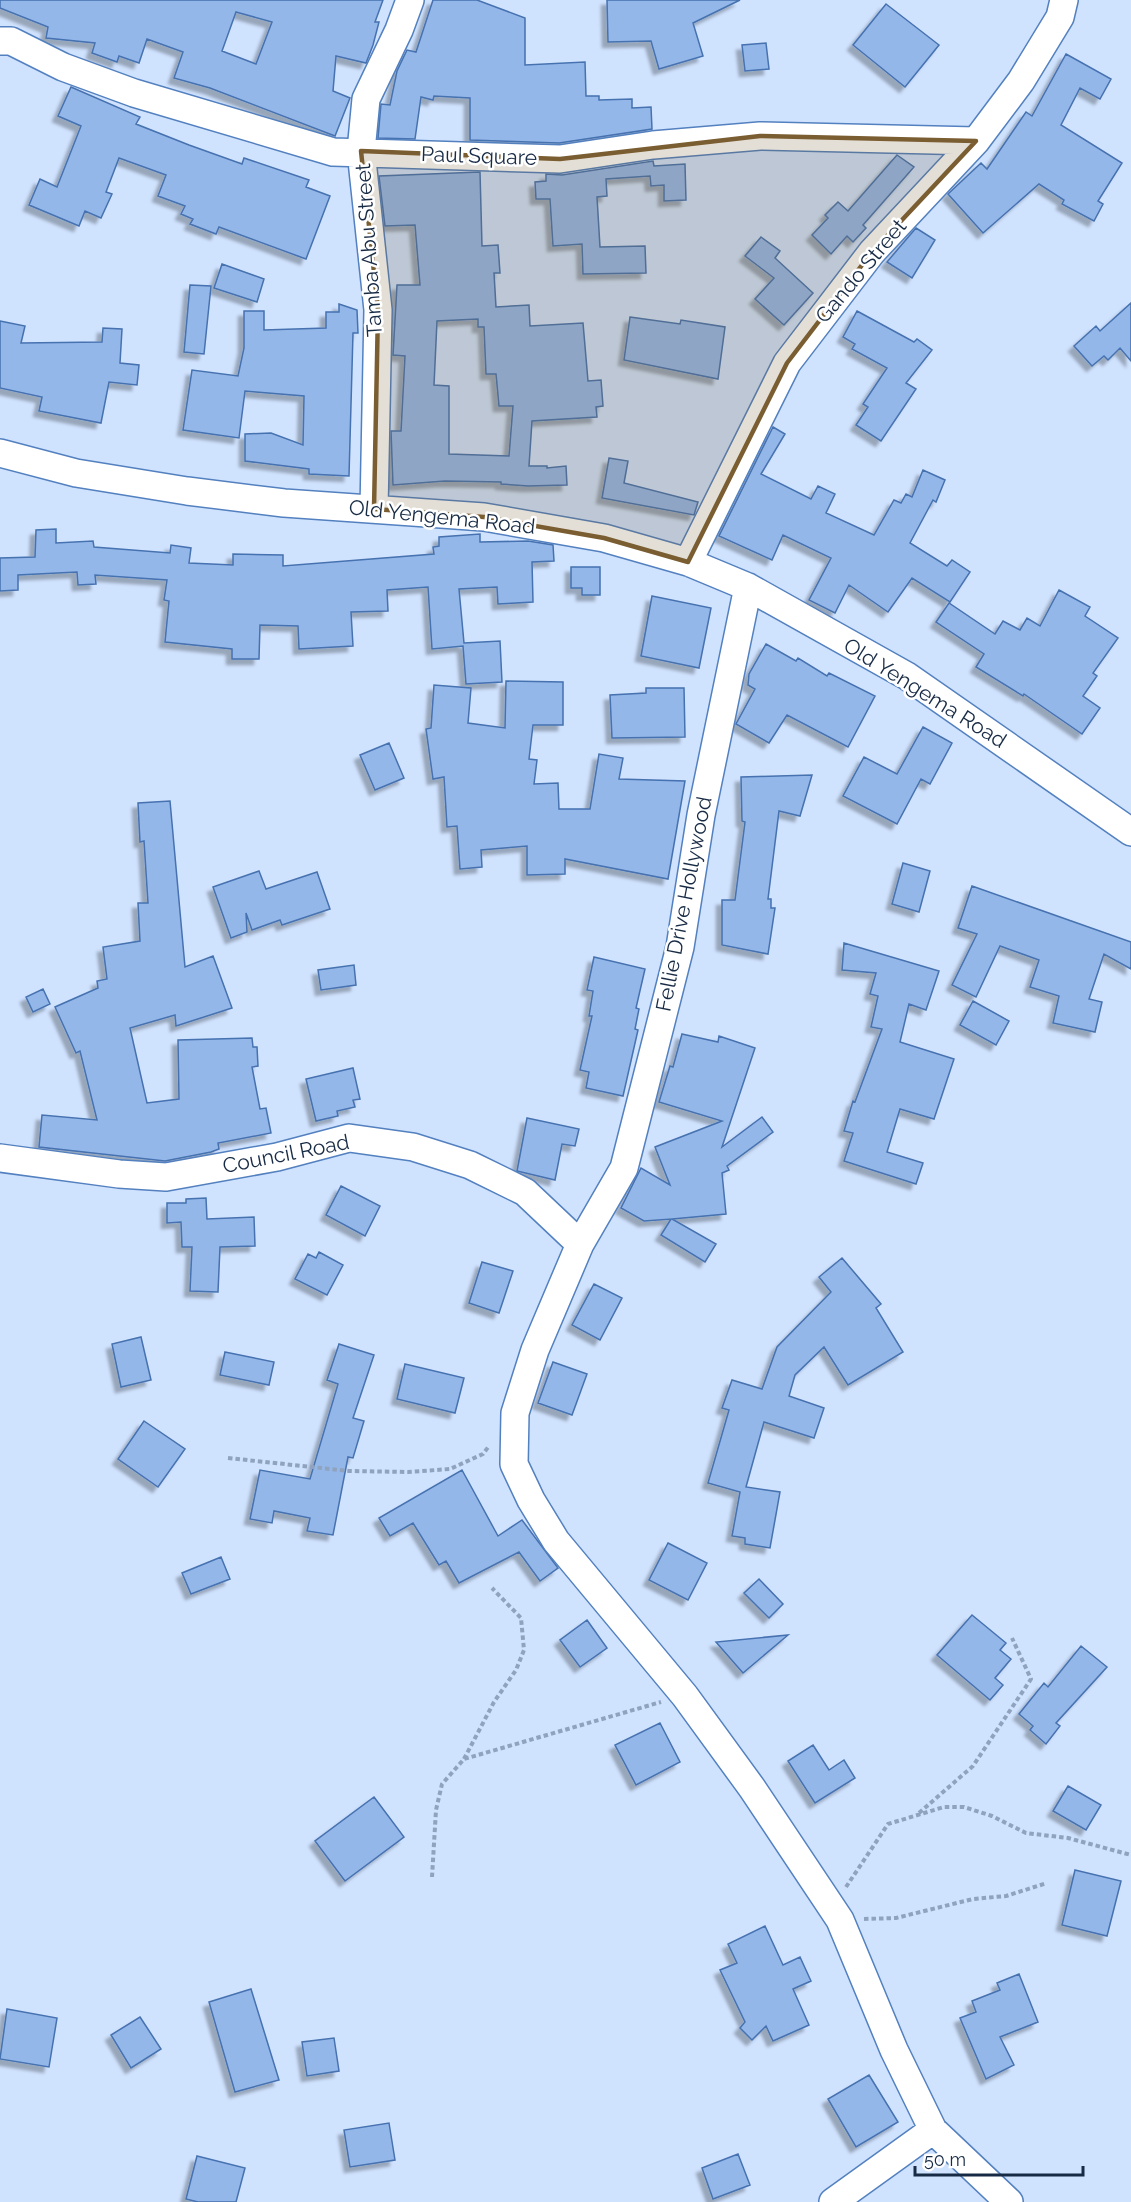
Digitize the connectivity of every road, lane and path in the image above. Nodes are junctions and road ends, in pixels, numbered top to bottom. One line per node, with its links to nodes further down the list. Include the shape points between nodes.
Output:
1 (410, 0): 5 (street, Tamba Abu Street, via 366,99)
2 (1064, 0): 4 (street, Gando Street, via 1060,17 1021,81)
3 (0, 41): 5 (street, Paul Square, via 11,41 63,67 134,93 333,152)
4 (976, 141): 5 (street, Paul Square, via 760,136 560,159); 8 (street, Gando Street, via 872,252 787,363)
5 (362, 151): 7 (street, Tamba Abu Street, via 378,310)
6 (0, 453): 7 (street, Old Yengema Road, via 76,473 187,491)
7 (374, 509): 8 (street, Old Yengema Road, via 495,519 604,538)
8 (688, 562): 9 (street, Old Yengema Road)
9 (748, 587): 10 (street, Old Yengema Road, via 907,676); 12 (street, Fellie Drive Hollywood, via 701,815 680,947 624,1168)
10 (1131, 832)
11 (0, 1158): 12 (street, Council Road, via 166,1177 277,1157 349,1138 412,1147 470,1165 525,1192)
12 (580, 1244): 13 (street, Fellie Drive Hollywood, via 535,1350)
13 (515, 1413): 14 (path, via 483,1454 450,1469 349,1471); 17 (street, Fellie Drive Hollywood, via 514,1464 556,1542)
14 (228, 1458)
15 (492, 1588): 18 (path, via 521,1618 524,1650)
16 (1012, 1638): 19 (path, via 1031,1679 973,1766)
17 (685, 1696): 18 (path); 23 (street, Fellie Drive Hollywood)
18 (464, 1759): 21 (path, via 442,1784 436,1810)
19 (919, 1814): 20 (path, via 944,1807 964,1807 1026,1833); 23 (path, via 888,1824 840,1895)
20 (1131, 1855)
21 (432, 1877)
22 (1047, 1882): 23 (path, via 1006,1896 973,1899 896,1918)
23 (840, 1920): 24 (street, Fellie Drive Hollywood, via 894,2050)
24 (933, 2130): 25 (street); 26 (street)
25 (838, 2201)
26 (1009, 2202)

